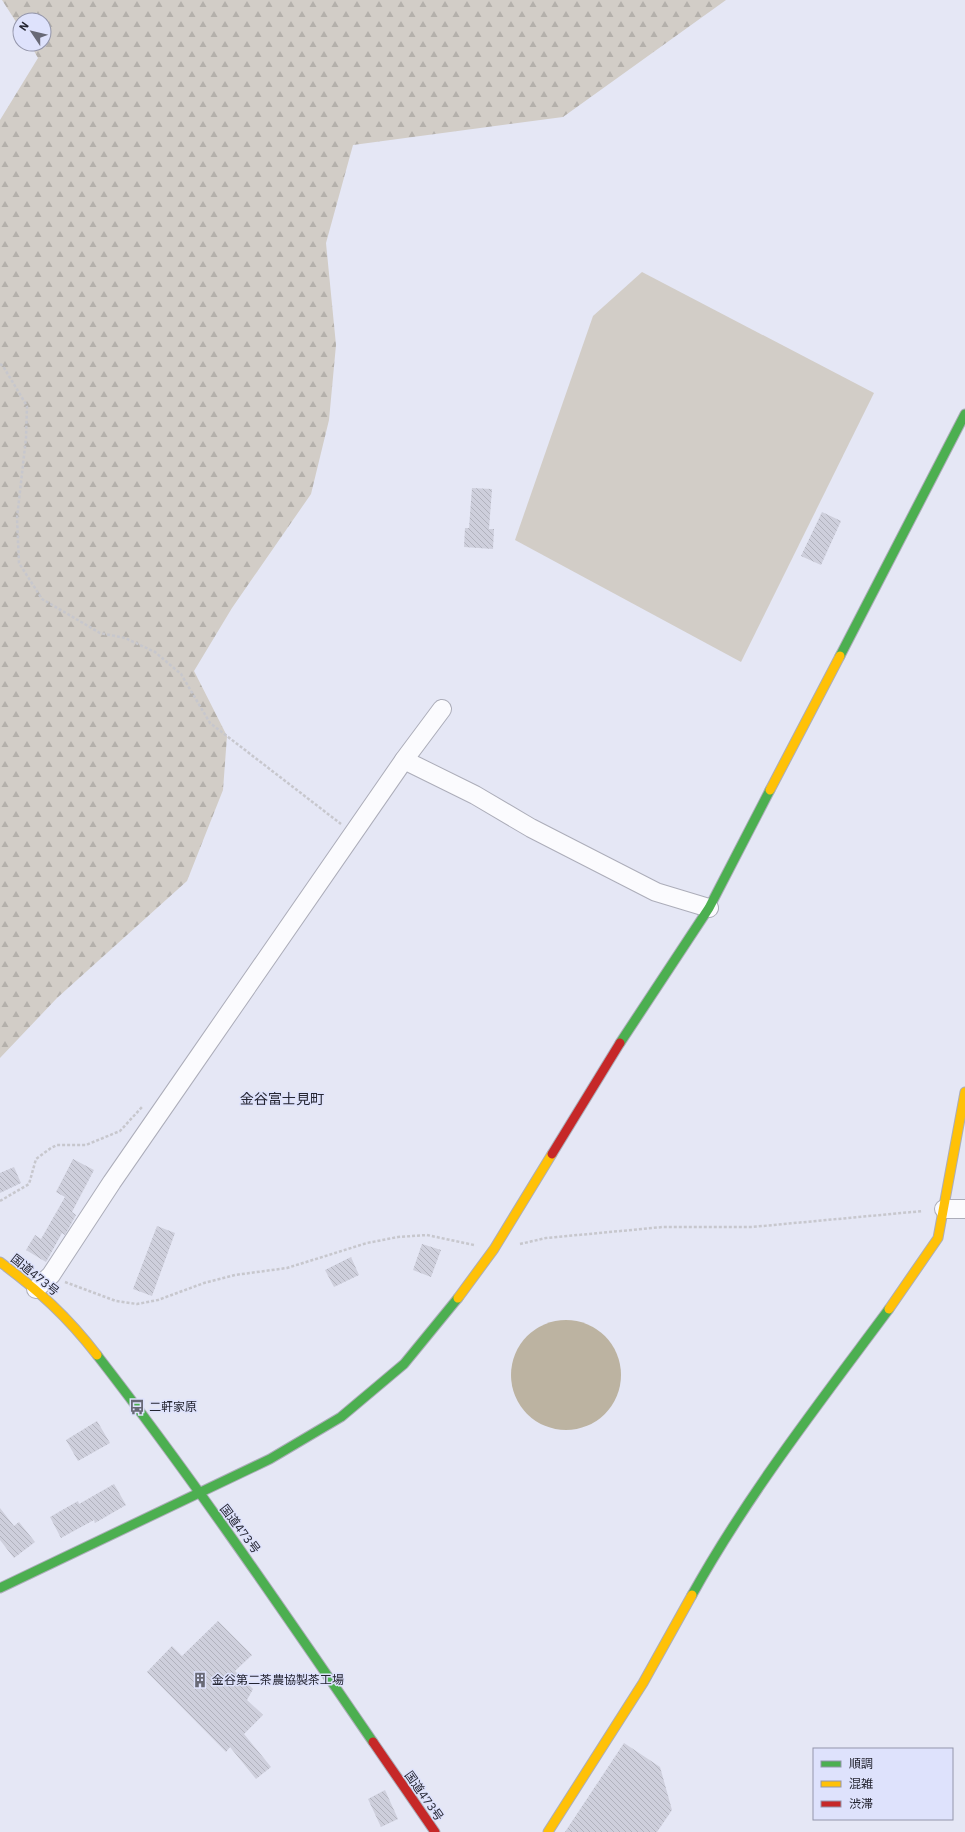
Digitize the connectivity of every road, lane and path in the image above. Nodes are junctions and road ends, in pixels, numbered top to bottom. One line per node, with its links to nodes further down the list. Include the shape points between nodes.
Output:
1 (0, 364): 5 (path, via 27,406 17,518 19,563 42,599 100,633 125,638 155,652 181,674 210,723)
2 (965, 414): 6 (main road)
3 (442, 708): 4 (street)
4 (404, 760): 5 (street); 6 (street, via 656,892)
5 (354, 834): 14 (street, via 117,1175)
6 (709, 908): 12 (main road, via 637,1015)
7 (965, 1092): 10 (main road)
8 (143, 1106): 9 (path, via 120,1131 86,1145 56,1145 51,1148 36,1159 29,1184)
9 (0, 1201)
10 (944, 1209): 11 (street); 12 (path, via 752,1227 655,1227 546,1238); 19 (main road, via 938,1238 796,1435 717,1550 643,1683)
11 (965, 1209)
12 (494, 1249): 14 (path, via 427,1235 398,1237 367,1243 287,1268 235,1275 158,1300 137,1304 116,1301); 16 (main road, via 451,1308 404,1364 341,1417 270,1459)
13 (0, 1262): 15 (main road, 国道473号)
14 (51, 1275): 15 (street)
15 (36, 1290): 16 (main road, 国道473号, via 82,1336)
16 (199, 1494): 17 (main road); 18 (main road, 国道473号, via 248,1560)
17 (0, 1588)
18 (435, 1832)
19 (548, 1832)

